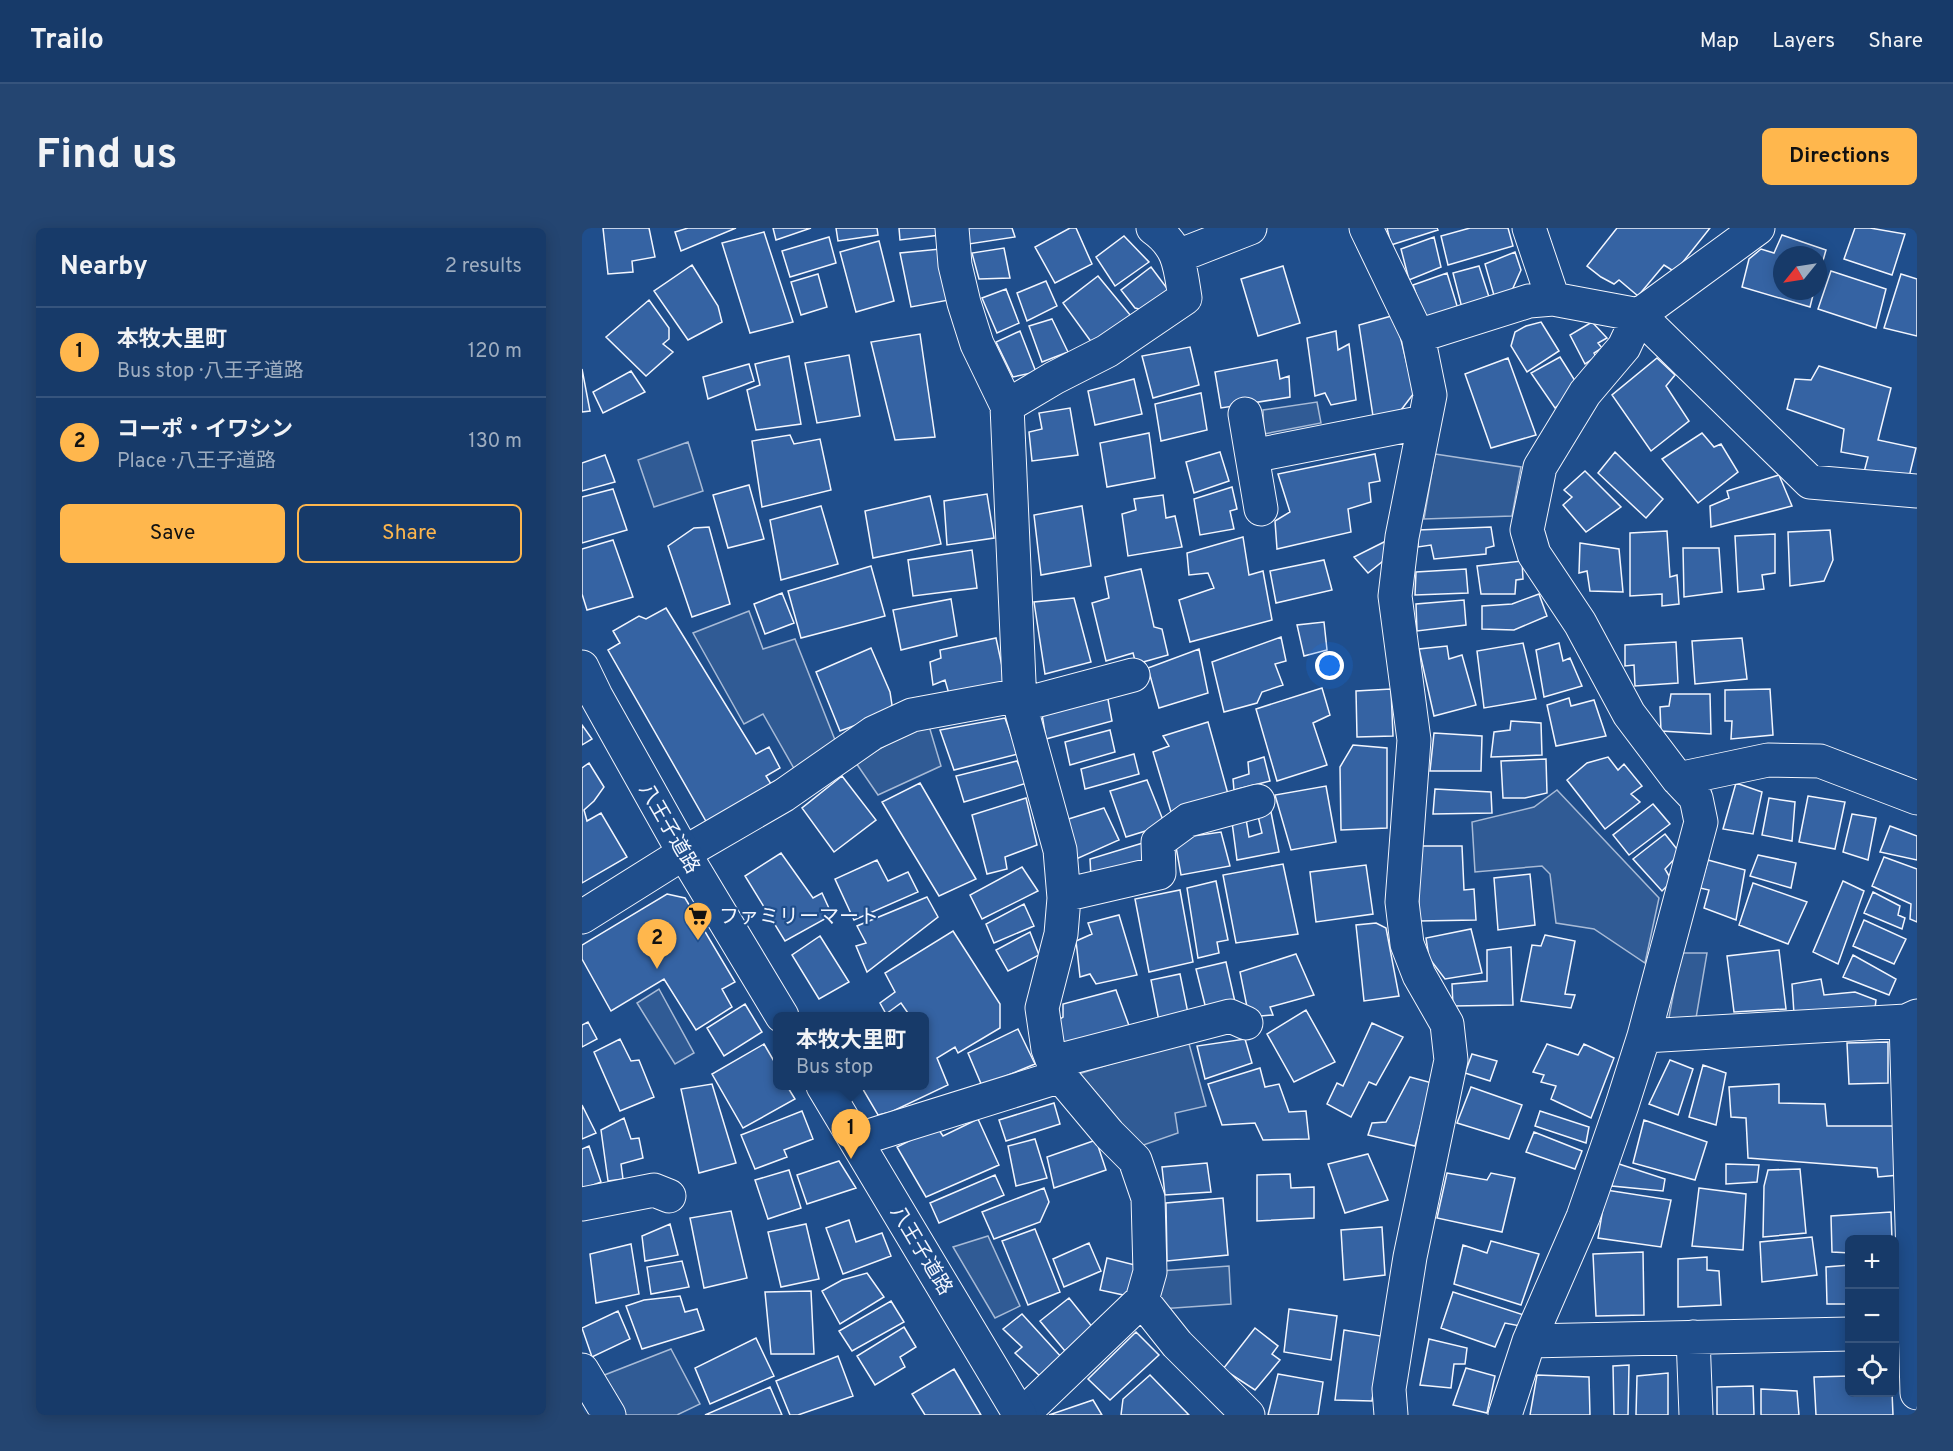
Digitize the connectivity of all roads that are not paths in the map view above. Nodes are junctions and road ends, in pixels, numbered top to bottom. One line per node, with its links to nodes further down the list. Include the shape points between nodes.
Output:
1 (952, 228): 11 (street, via 964,303 977,344)
2 (1153, 228): 7 (street)
3 (1250, 228): 7 (street)
4 (1366, 228): 10 (street)
5 (1528, 228): 8 (street)
6 (1758, 228): 9 (street)
7 (1178, 256): 11 (street, via 1185,298 1107,351)
8 (1553, 299): 9 (street); 10 (street, via 1529,301)
9 (1639, 315): 15 (street, via 1810,482); 20 (street, via 1624,347 1585,393 1540,467 1527,530 1534,554 1580,623 1629,714)
10 (1418, 336): 13 (street, via 1430,395)
11 (1007, 406): 19 (street)
12 (1245, 414): 14 (street)
13 (1424, 422): 14 (street); 45 (street, via 1395,596 1414,740 1402,902 1407,944 1419,975 1447,1024 1451,1060 1410,1257 1389,1389)
14 (1252, 456): 16 (street)
15 (1917, 491)
16 (1261, 509)
17 (582, 667): 23 (street, 八王子道路)
18 (1133, 675): 19 (street)
19 (1020, 700): 23 (street, via 912,715 873,733 784,795); 24 (street, via 1060,850)
20 (1678, 779): 21 (street, via 1768,760 1820,761); 29 (street, via 1696,798 1701,822)
21 (1917, 798)
22 (1258, 801): 24 (street, via 1188,820 1158,842 1159,873)
23 (684, 853): 25 (street); 26 (street, 八王子道路)
24 (1064, 895): 30 (street, via 1061,934 1042,1008 1048,1049)
25 (582, 917)
26 (779, 1012)
27 (1911, 1018): 29 (street); 36 (street)
28 (1246, 1023): 30 (street, via 1230,1016)
29 (1644, 1036): 39 (street, via 1583,1217)
30 (1057, 1069): 32 (street); 35 (street, via 1135,1160 1148,1198 1150,1272)
31 (825, 1090): 32 (street, 八王子道路)
32 (856, 1140): 43 (street, 八王子道路)
33 (669, 1196): 34 (street, via 654,1190)
34 (582, 1204)
35 (1142, 1300): 43 (street); 44 (street, via 1177,1344)
36 (1909, 1333): 41 (street)
37 (1845, 1334): 38 (street)
38 (1693, 1336): 39 (street); 47 (street)
39 (1529, 1341): 46 (street)
40 (582, 1370): 42 (street)
41 (1917, 1393)
42 (609, 1415)
43 (1021, 1415)
44 (1248, 1415)
45 (1391, 1415)
46 (1505, 1415)
47 (1695, 1415)

